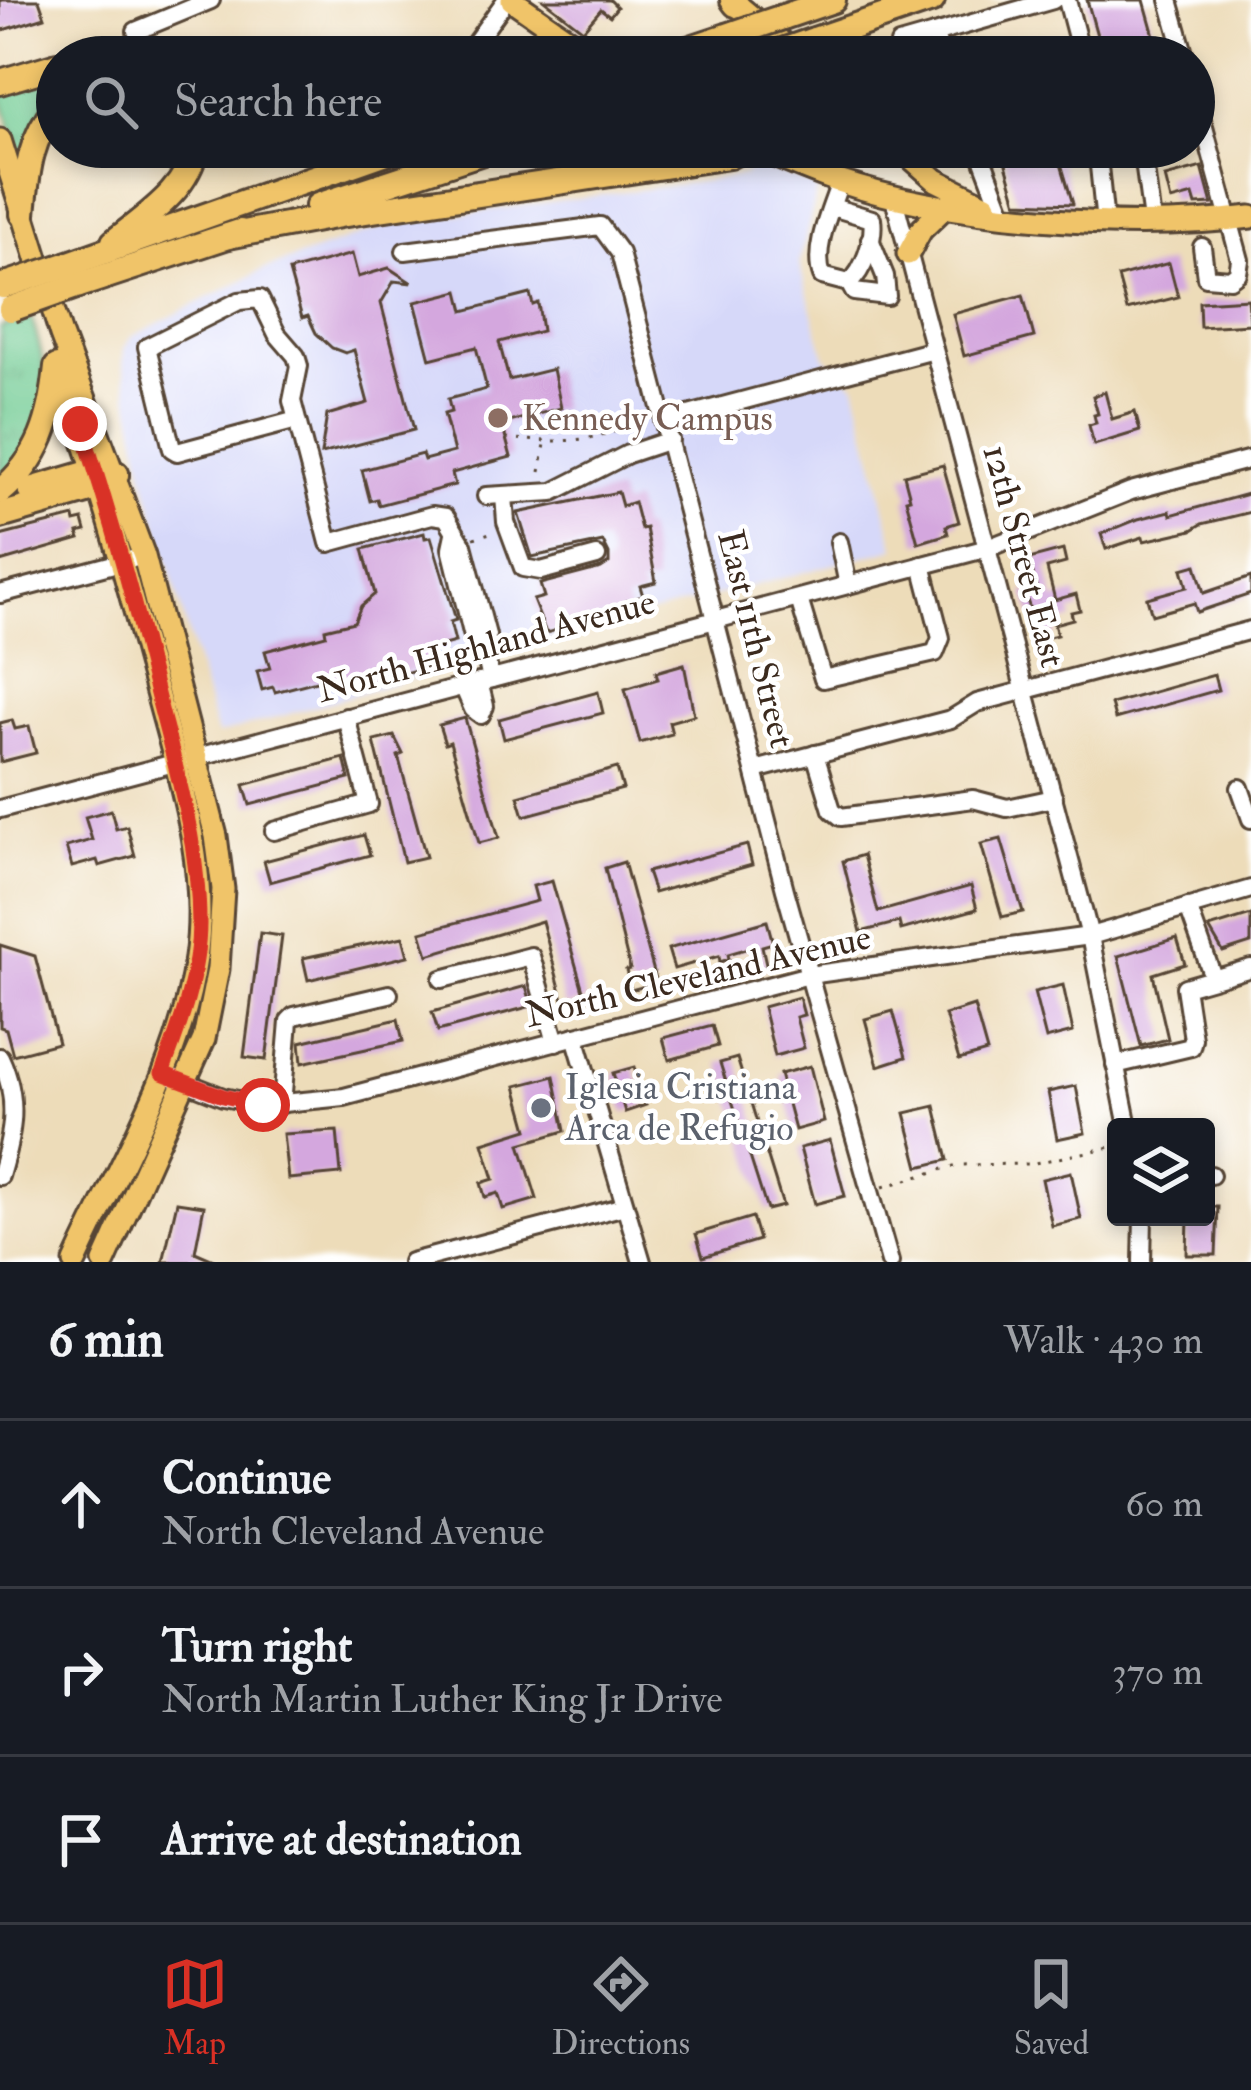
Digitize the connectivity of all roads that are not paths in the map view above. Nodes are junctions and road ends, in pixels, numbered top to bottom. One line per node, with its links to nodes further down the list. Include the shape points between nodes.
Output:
1 (211, 0): 9 (street)
2 (509, 0): 11 (street); 12 (main road)
3 (932, 0): 15 (highway)
4 (1053, 0): 10 (street)
5 (1067, 0): 17 (street)
6 (1169, 0): 18 (street)
7 (828, 1): 13 (highway, bridge)
8 (733, 2): 14 (main road)
9 (136, 31)
10 (934, 34): 16 (street)
11 (481, 36)
12 (563, 36)
13 (727, 36)
14 (774, 36)
15 (833, 36)
16 (927, 36)
17 (1076, 36)
18 (1179, 36)
19 (36, 71): 20 (highway)
20 (0, 82)
21 (36, 138): 39 (highway)
22 (0, 140): 39 (main road)
23 (1215, 153): 40 (street)
24 (191, 168): 47 (highway)
25 (342, 168): 47 (highway)
26 (434, 168): 43 (highway)
27 (649, 168): 43 (highway)
28 (804, 168): 33 (main road)
29 (923, 168): 38 (main road)
30 (986, 168): 38 (street)
31 (1099, 168): 42 (street)
32 (1145, 168): 41 (street)
33 (840, 182): 35 (main road); 37 (street)
34 (0, 183): 56 (main road)
35 (893, 195): 36 (main road); 48 (street, 12th Street East)
36 (947, 206): 38 (main road); 48 (main road)
37 (832, 207): 44 (street, via 872,219); 51 (street, via 817,262 822,276)
38 (1003, 213): 42 (main road)
39 (23, 214): 61 (main road)
40 (1240, 219): 41 (main road); 49 (street)
41 (1152, 221): 42 (main road)
42 (1105, 223)
43 (228, 236): 50 (highway)
44 (870, 239): 51 (street, via 859,276); 52 (street)
45 (1202, 247): 49 (street, via 1206,277 1229,278)
46 (405, 251): 57 (street, East 11th Street, via 600,226 620,253)
47 (101, 253): 50 (highway)
48 (908, 254): 53 (street, 12th Street East)
49 (1245, 265)
50 (72, 275): 54 (highway, bridge)
51 (849, 283): 52 (street, via 854,292)
52 (887, 296): 53 (street)
53 (920, 296): 55 (street, 12th Street East)
54 (3, 302)
55 (934, 350): 57 (street); 65 (street, 12th Street East)
56 (57, 367): 61 (main road); 62 (highway, via 46,432)
57 (658, 418): 59 (street, East 11th Street)
58 (296, 420): 58 (street, via 296,356 256,297 147,347 177,452); 74 (street, via 329,543 432,514 463,537 451,548 473,637 484,650)
59 (670, 440): 66 (street, via 553,492 495,496 523,568); 72 (street, East 11th Street)
60 (1251, 459): 65 (street, North Highland Avenue, via 1130,491)
61 (104, 477): 62 (highway); 63 (highway); 67 (main road)
62 (0, 496)
63 (0, 516)
64 (839, 542): 69 (street)
65 (988, 548): 68 (street, North Highland Avenue); 75 (street, 12th Street East)
66 (597, 556)
67 (133, 559): 70 (street); 78 (main road)
68 (922, 566): 69 (street, North Highland Avenue); 71 (street, via 939,649 858,674 819,675)
69 (848, 585): 71 (street, North Highland Avenue)
70 (0, 594)
71 (799, 598): 72 (street, North Highland Avenue)
72 (718, 620): 74 (street, North Highland Avenue); 79 (street, East 11th Street)
73 (1251, 630): 75 (street)
74 (478, 683): 76 (street, North Highland Avenue)
75 (1027, 691): 77 (street); 81 (street, 12th Street East)
76 (346, 717): 78 (street, North Highland Avenue); 84 (street, via 369,804)
77 (815, 754): 79 (street); 81 (street, via 841,817 973,799 1007,808)
78 (185, 759): 82 (street, North Highland Avenue); 97 (main road, via 200,927); 98 (main road, via 216,836 223,889 218,969)
79 (755, 770): 89 (street, East 11th Street)
80 (1240, 788): 83 (street)
81 (1054, 798): 87 (street, 12th Street East)
82 (0, 808)
83 (1251, 819)
84 (274, 831)
85 (1251, 889): 86 (street, North Cleveland Avenue)
86 (1188, 907): 87 (street, North Cleveland Avenue); 90 (street)
87 (1090, 936): 89 (street, North Cleveland Avenue); 96 (street, 12th Street East)
88 (1251, 968): 90 (street)
89 (809, 975): 93 (street, North Cleveland Avenue); 108 (street, East 11th Street)
90 (1213, 977): 96 (street, via 1184,987 1191,1047)
91 (442, 979): 94 (street, via 531,956)
92 (388, 994): 99 (street, via 294,1016)
93 (574, 1036): 94 (street, North Cleveland Avenue); 102 (street)
94 (556, 1042): 99 (street, North Cleveland Avenue, via 363,1094)
95 (0, 1057): 101 (street, via 14,1126)
96 (1115, 1065): 100 (street, 12th Street East)
97 (162, 1073): 98 (street, North Cleveland Avenue); 104 (main road)
98 (187, 1082): 99 (street, North Cleveland Avenue); 105 (main road)
99 (282, 1104)
100 (1126, 1118)
101 (0, 1176)
102 (625, 1206): 106 (street); 107 (street)
103 (1143, 1226): 109 (street)
104 (75, 1262)
105 (104, 1262)
106 (411, 1262)
107 (642, 1262)
108 (890, 1262)
109 (1142, 1262)

